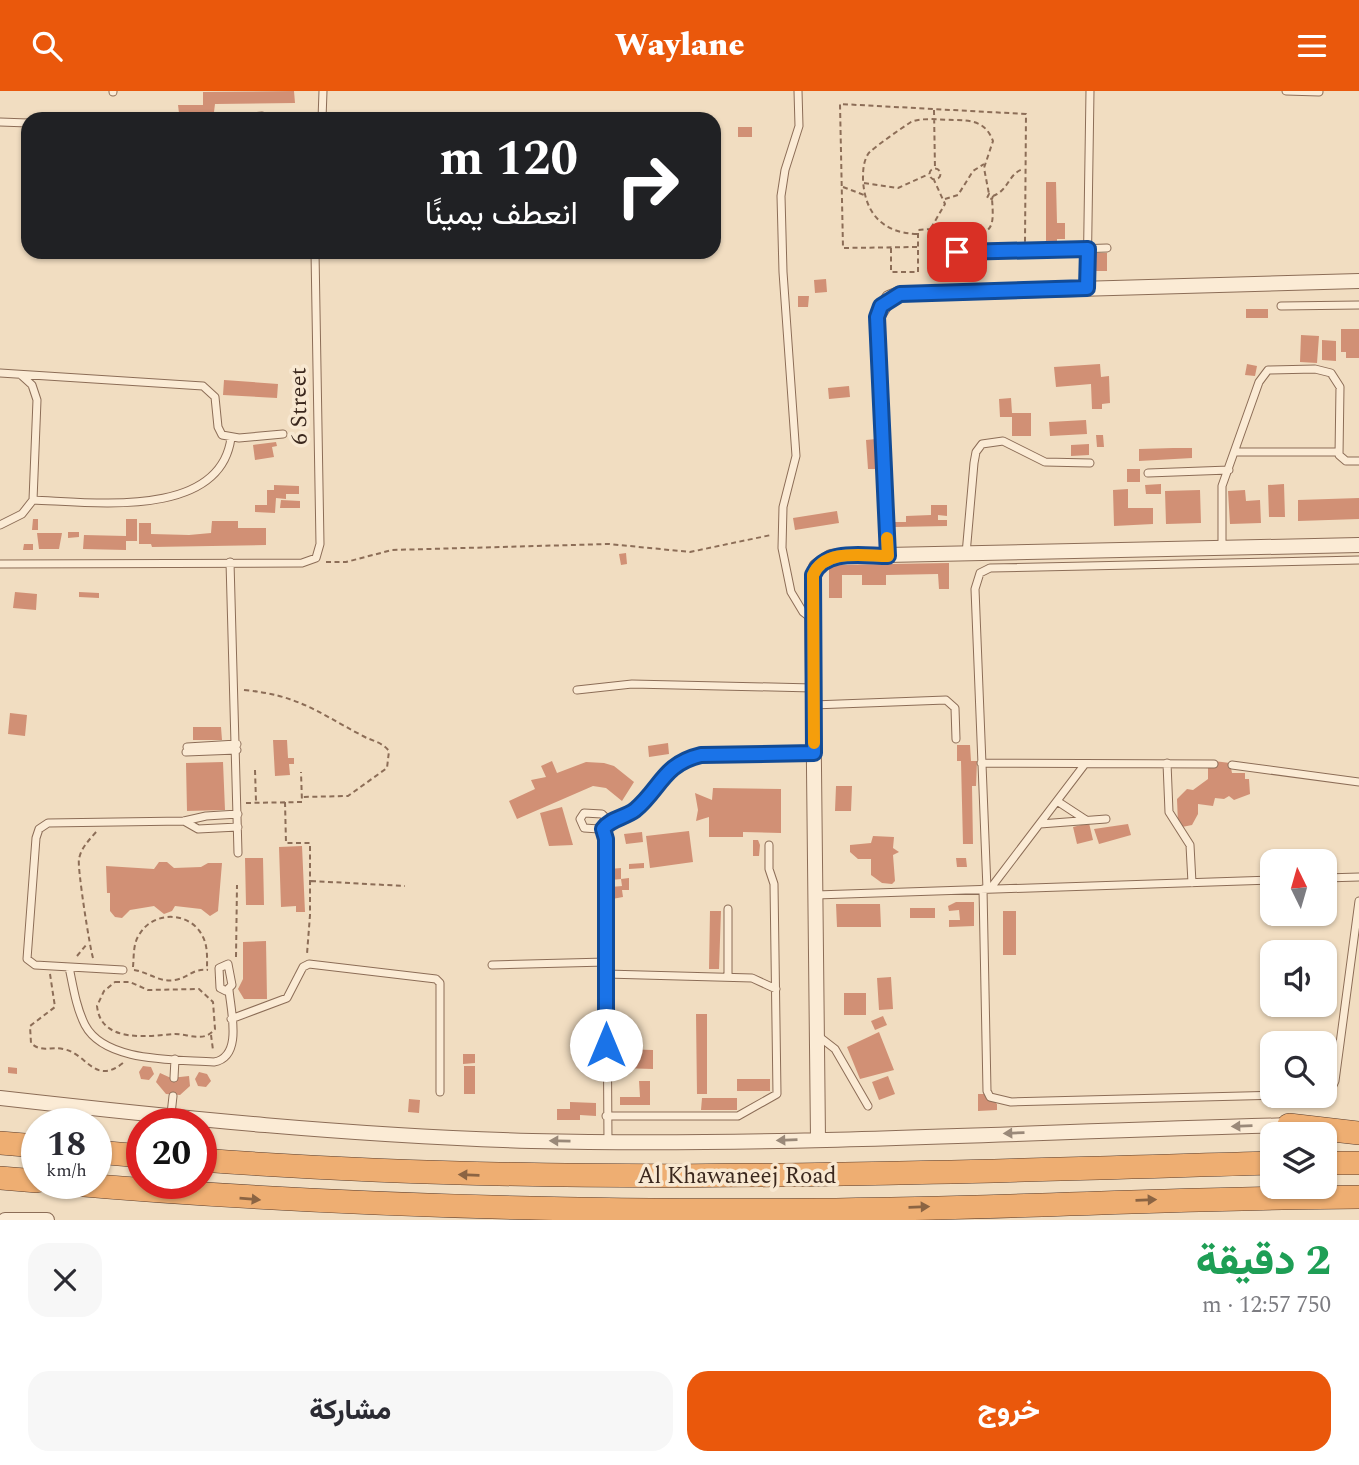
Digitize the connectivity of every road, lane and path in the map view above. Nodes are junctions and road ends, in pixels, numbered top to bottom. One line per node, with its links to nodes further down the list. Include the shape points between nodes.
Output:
1 (324, 91): 7 (lane)
2 (798, 91): 46 (lane, via 799,126 781,196 796,456 783,507)
3 (1090, 91): 27 (lane)
4 (1286, 91): 5 (lane)
5 (1318, 92)
6 (934, 109): 8 (path); 12 (path, via 1026,114); 17 (path, via 840,104)
7 (322, 112)
8 (934, 120): 11 (path, via 972,120 986,128 993,147); 13 (path); 16 (path, via 911,122 874,147 864,164)
9 (0, 122): 10 (lane)
10 (21, 123)
11 (985, 163): 19 (path); 20 (path, via 973,171 958,195)
12 (1025, 168): 19 (path); 28 (path)
13 (935, 169): 14 (path); 15 (path, via 940,176)
14 (929, 174): 15 (path); 16 (path, via 898,188)
15 (934, 180): 20 (path)
16 (863, 183): 18 (path)
17 (842, 187): 18 (path); 24 (path, via 844,248)
18 (864, 195): 23 (path, via 883,225)
19 (992, 198): 22 (path, via 990,229 982,235)
20 (945, 199): 21 (path, via 944,209)
21 (930, 229): 22 (path); 23 (path, via 920,229)
22 (955, 232): 28 (lane, via 959,253)
23 (917, 234): 25 (path)
24 (891, 247): 25 (path); 25 (path, via 891,272 918,272)
25 (917, 247)
26 (1107, 248): 27 (lane)
27 (1088, 249): 28 (lane); 31 (lane)
28 (1025, 251)
29 (315, 259): 51 (lane, 6 Street, via 320,544)
30 (1359, 281): 31 (street)
31 (1087, 288): 50 (street, via 900,294 881,306 877,317)
32 (1359, 305): 33 (lane)
33 (1281, 306)
34 (0, 373): 35 (lane)
35 (21, 374): 37 (lane, via 203,386 215,397 219,431); 44 (lane, via 32,385 37,400)
36 (283, 435): 37 (lane)
37 (231, 438): 44 (lane, via 229,453 212,477 159,500)
38 (1235, 452): 39 (lane); 39 (lane, via 1261,377 1278,368 1323,369 1337,379); 42 (lane)
39 (1338, 452): 40 (lane, via 1343,460)
40 (1359, 461)
41 (1090, 463): 49 (lane, via 1045,462 1003,441 982,444 974,463)
42 (1229, 470): 43 (lane); 48 (lane, via 1221,491)
43 (1148, 473)
44 (33, 501): 45 (lane, via 22,514)
45 (0, 525)
46 (782, 534): 51 (path, via 690,552 609,544 393,550 335,563); 55 (lane, via 791,591)
47 (1359, 545): 48 (street)
48 (1222, 548): 49 (street)
49 (966, 554): 50 (street)
50 (888, 556): 55 (street, via 822,561 813,575)
51 (316, 558): 53 (lane, via 302,563)
52 (1359, 560): 64 (lane, via 985,570 975,584)
53 (230, 562): 54 (lane); 57 (lane)
54 (0, 564)
55 (813, 620): 56 (street)
56 (813, 688): 58 (lane, via 632,684); 59 (street)
57 (236, 689): 61 (lane); 72 (path, via 290,697 389,751 387,768 352,794)
58 (577, 690)
59 (813, 705): 60 (lane, via 946,700 955,708); 63 (street)
60 (956, 739)
61 (237, 747): 62 (lane); 75 (lane)
62 (187, 749)
63 (814, 753): 94 (street); 98 (lane, via 688,758 666,772 638,807 605,825)
64 (981, 764): 65 (lane); 93 (lane)
65 (1085, 764): 66 (lane); 73 (lane)
66 (1167, 764): 67 (lane); 90 (lane, via 1169,812 1190,845)
67 (1214, 764)
68 (1232, 765): 71 (lane)
69 (255, 771): 76 (path)
70 (301, 772): 72 (path)
71 (1359, 782)
72 (302, 797): 74 (path, via 302,802)
73 (1057, 801): 79 (lane); 82 (lane)
74 (285, 802): 76 (path); 89 (path, via 286,843 310,843)
75 (238, 803): 76 (path); 77 (lane)
76 (256, 803)
77 (238, 814): 80 (lane); 83 (lane)
78 (1106, 819): 79 (lane)
79 (1086, 820): 82 (lane)
80 (184, 821): 81 (lane); 83 (lane, via 198,829)
81 (104, 823): 97 (path, via 84,846 78,867); 101 (lane, via 48,823 37,833 25,954 30,963)
82 (1040, 824): 93 (lane)
83 (238, 827): 85 (lane)
84 (769, 845): 110 (lane)
85 (238, 853)
86 (1359, 877): 87 (lane)
87 (1337, 878)
88 (1260, 880): 90 (lane)
89 (310, 881): 92 (path); 99 (path)
90 (1192, 883): 93 (lane)
91 (237, 885): 103 (path, via 238,951)
92 (405, 886)
93 (986, 889): 94 (lane); 121 (lane, via 990,1097 1011,1102)
94 (815, 895): 114 (street)
95 (1359, 901): 118 (lane)
96 (728, 909): 109 (lane)
97 (88, 943): 102 (path); 104 (path)
98 (606, 962): 100 (lane); 108 (lane)
99 (306, 965): 112 (lane, via 287,998); 120 (lane, via 439,981)
100 (492, 965)
101 (49, 966): 102 (lane); 115 (path, via 55,1007 30,1025 28,1034 34,1047 63,1048 101,1070 117,1068)
102 (69, 967): 104 (lane); 115 (lane, via 86,1027 103,1045)
103 (231, 967): 107 (lane, via 221,965); 111 (lane)
104 (97, 968): 105 (lane)
105 (123, 969)
106 (207, 970): 106 (path, via 204,938 187,920 172,916 155,919 138,936 133,970 166,981); 107 (path)
107 (219, 972): 111 (lane, via 220,988)
108 (606, 974): 109 (lane); 127 (lane)
109 (728, 977): 110 (lane, via 760,980)
110 (776, 989): 127 (lane, via 779,1090 775,1098 738,1116)
111 (229, 990): 112 (lane)
112 (231, 1019): 117 (lane, via 230,1053)
113 (211, 1034): 113 (path, via 217,1024 215,1009 210,997 199,989 148,990 122,981 108,985 97,1006 102,1021 117,1032 145,1038); 117 (path)
114 (816, 1035): 124 (lane, via 835,1049); 134 (street)
115 (134, 1054): 116 (lane)
116 (175, 1059): 117 (lane); 119 (lane)
117 (214, 1062)
118 (1337, 1066)
119 (174, 1077)
120 (440, 1093)
121 (1260, 1095)
122 (173, 1096): 125 (lane)
123 (0, 1098): 126 (street)
124 (868, 1106)
125 (172, 1108)
126 (126, 1110)
127 (606, 1116): 135 (lane)
128 (217, 1118): 135 (street, one-way to 128, via 358,1131)
129 (1359, 1123): 130 (street)
130 (1337, 1124)
131 (1260, 1126): 134 (street, one-way to 134)
132 (1337, 1130): 133 (highway)
133 (1359, 1133)
134 (818, 1139): 135 (street, one-way to 135)
135 (608, 1142)
136 (0, 1143): 137 (highway)
137 (21, 1145)
138 (217, 1161): 139 (highway, Al Khawaneej Road, one-way to 138, via 908,1173 496,1176)
139 (1260, 1163)
140 (1337, 1163): 141 (highway)
141 (1359, 1164)
142 (0, 1178): 143 (highway)
143 (21, 1180)
144 (112, 1187): 146 (highway, Al Khawaneej Road, one-way to 146)
145 (1359, 1197): 146 (highway, Al Khawaneej Road, one-way to 145, via 819,1210)
146 (322, 1203): 149 (highway, via 367,1214)
147 (5, 1220): 148 (street)
148 (47, 1220)
149 (429, 1220)

